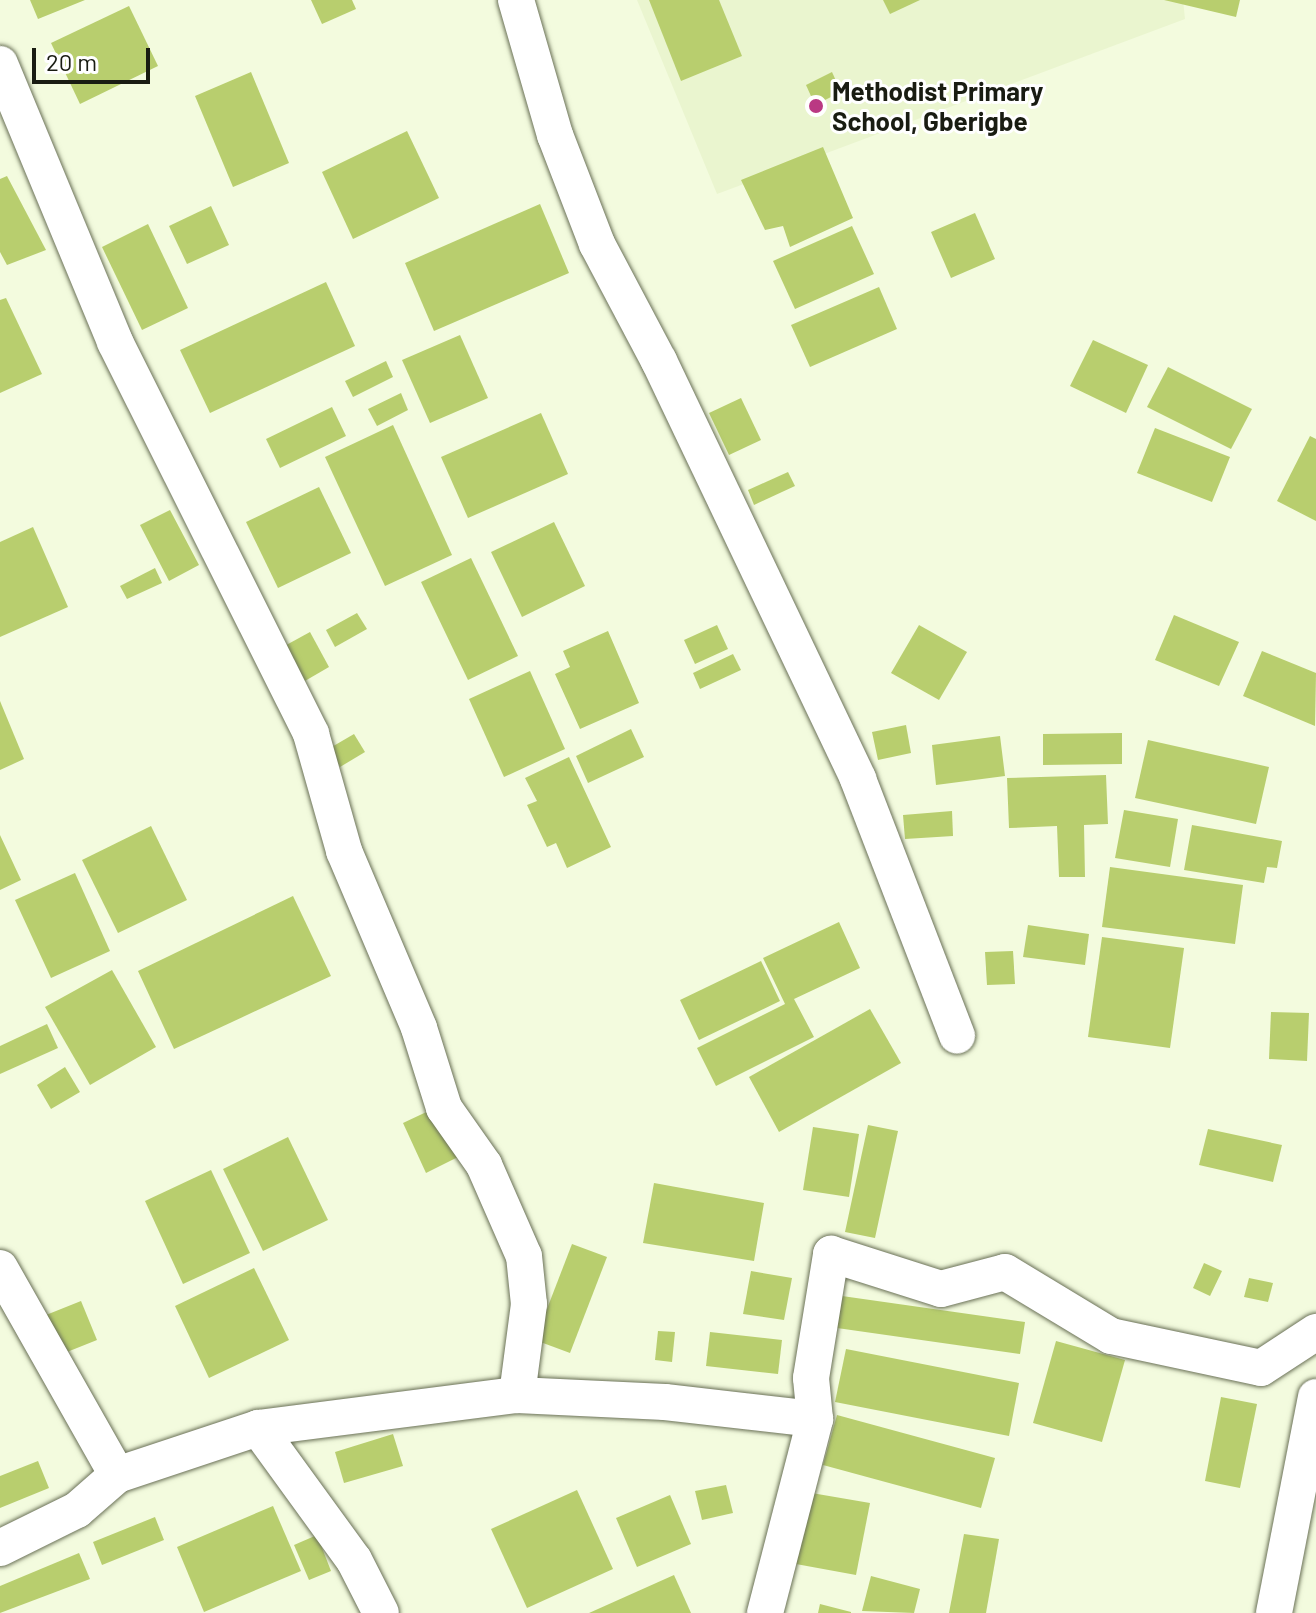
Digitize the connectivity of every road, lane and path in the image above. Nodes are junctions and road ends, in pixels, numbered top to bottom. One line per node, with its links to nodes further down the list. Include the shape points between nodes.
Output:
1 (516, 0): 3 (street, via 555,135 597,244 659,361 858,779)
2 (0, 64): 6 (street, via 115,342 311,734 344,851 419,1028 444,1108 484,1165 524,1256 529,1304)
3 (957, 1036)
4 (0, 1268): 10 (street)
5 (1316, 1332): 8 (street, via 1261,1368 1111,1336 1005,1272 941,1289 831,1254 811,1378)
6 (517, 1395): 8 (street, via 665,1402); 9 (street)
7 (1316, 1397): 14 (street)
8 (815, 1419): 13 (street)
9 (258, 1428): 10 (street); 12 (street, via 354,1560)
10 (117, 1475): 11 (street, via 77,1510)
11 (0, 1548)
12 (381, 1613)
13 (765, 1613)
14 (1274, 1613)

